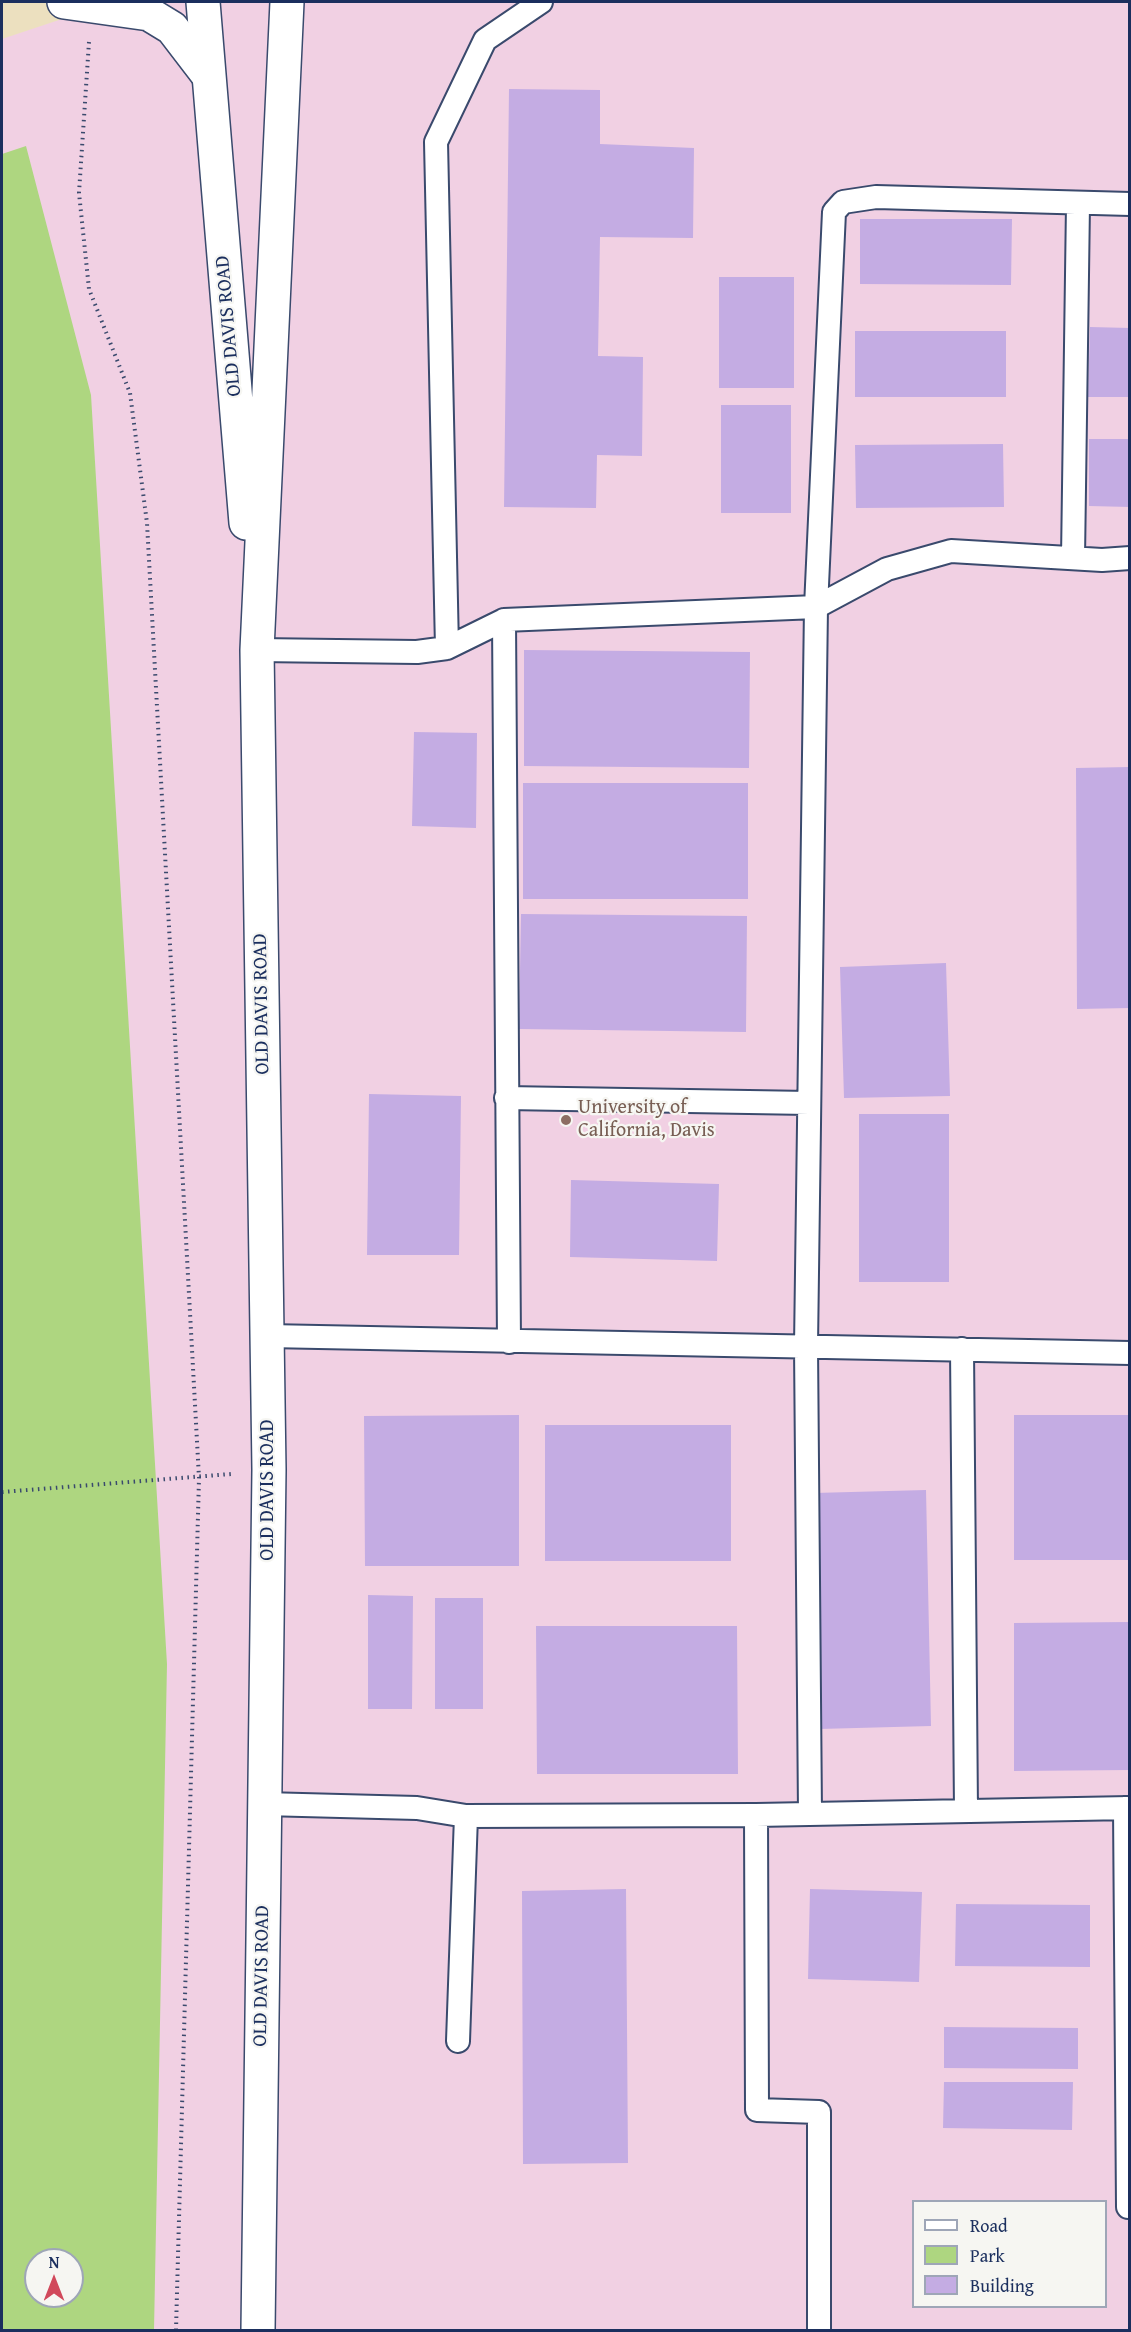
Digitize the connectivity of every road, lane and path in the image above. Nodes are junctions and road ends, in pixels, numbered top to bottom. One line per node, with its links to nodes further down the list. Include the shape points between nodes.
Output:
1 (64, 2): 6 (main road, via 149,14 172,28)
2 (203, 2): 6 (main road, OLD DAVIS ROAD)
3 (287, 2): 14 (main road, OLD DAVIS ROAD)
4 (541, 2): 13 (lane, via 485,40 436,142)
5 (90, 32): 23 (path, via 79,193 89,289 130,393 147,523)
6 (208, 75): 14 (main road, OLD DAVIS ROAD)
7 (1078, 204): 8 (lane); 9 (lane); 11 (lane, via 876,197 843,202 834,213)
8 (1130, 204)
9 (1073, 558): 10 (lane); 11 (lane, via 951,551 887,569)
10 (1130, 558)
11 (816, 607): 12 (lane); 16 (lane)
12 (504, 620): 13 (lane); 15 (lane)
13 (447, 648): 14 (lane, via 417,652)
14 (257, 650): 17 (main road, OLD DAVIS ROAD)
15 (506, 1098): 16 (lane); 18 (lane)
16 (809, 1103): 19 (lane)
17 (268, 1336): 18 (lane); 22 (main road, OLD DAVIS ROAD)
18 (509, 1342): 19 (lane)
19 (806, 1346): 20 (lane); 28 (lane)
20 (962, 1349): 21 (lane); 27 (lane)
21 (1130, 1353)
22 (269, 1470): 23 (path); 25 (main road, OLD DAVIS ROAD)
23 (199, 1478): 24 (path); 33 (path)
24 (2, 1492)
25 (264, 1804): 30 (lane, via 417,1808); 34 (main road, OLD DAVIS ROAD)
26 (1127, 1808): 27 (lane); 32 (lane)
27 (966, 1811): 28 (lane)
28 (810, 1814): 29 (lane)
29 (756, 1815): 30 (lane); 35 (lane, via 757,2110 819,2112)
30 (466, 1816): 31 (lane)
31 (458, 2041)
32 (1130, 2207)
33 (176, 2331)
34 (258, 2331)
35 (819, 2331)

